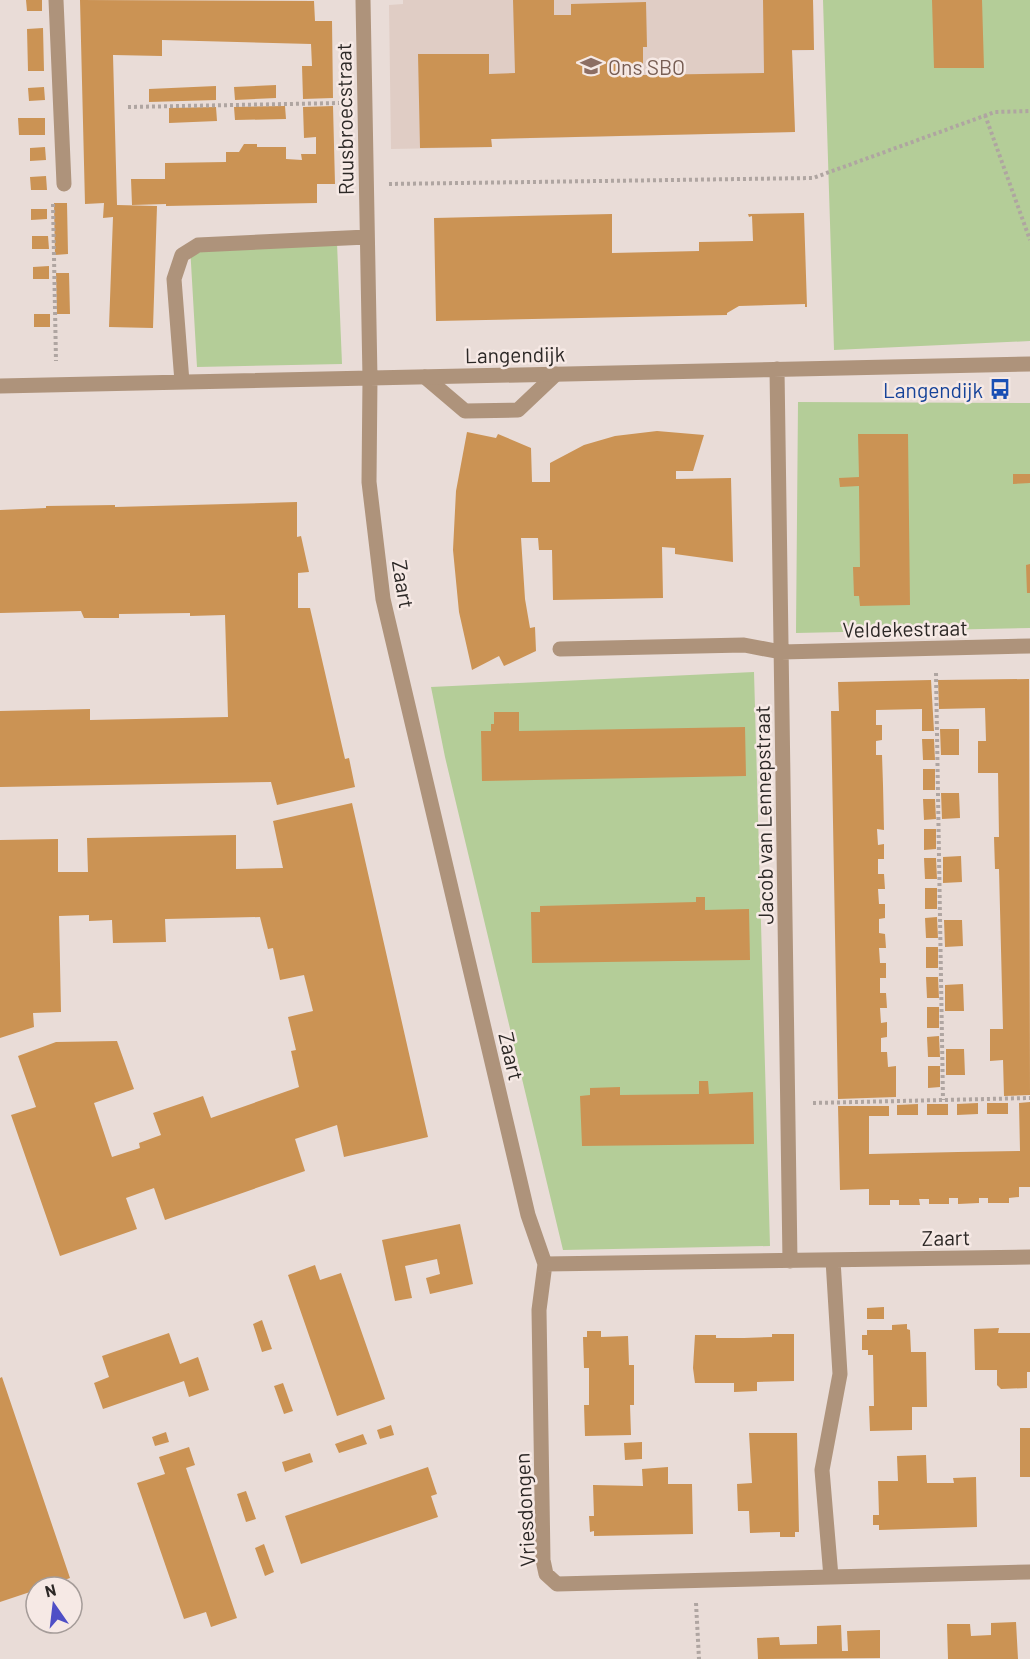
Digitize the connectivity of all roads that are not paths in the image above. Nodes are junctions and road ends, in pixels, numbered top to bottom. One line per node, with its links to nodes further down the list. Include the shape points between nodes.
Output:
1 (56, 0): 3 (street)
2 (363, 0): 4 (street, Ruusbroecstraat)
3 (64, 184)
4 (367, 237): 9 (street, Ruusbroecstraat); 10 (street, via 198,245 182,255 174,279)
5 (1030, 364): 6 (street, Langendijk)
6 (777, 369): 7 (street, Langendijk); 14 (street, Jacob van Lennepstraat)
7 (556, 374): 8 (street, Langendijk); 8 (street, via 518,410 496,411 465,411)
8 (424, 377): 9 (street, Langendijk)
9 (370, 378): 10 (street, Langendijk); 18 (street, Zaart, via 369,482 383,599 528,1215)
10 (182, 382): 11 (street, Langendijk)
11 (0, 386)
12 (1030, 646): 14 (street, Veldekestraat)
13 (560, 650): 14 (street, via 744,645)
14 (781, 652): 17 (street, Jacob van Lennepstraat)
15 (1030, 1257): 16 (street, Zaart)
16 (833, 1260): 17 (street, Zaart); 20 (street, via 840,1374 822,1470)
17 (790, 1261): 18 (street, Zaart)
18 (545, 1264): 20 (street, Vriesdongen, via 540,1310 546,1574 557,1584)
19 (1030, 1572): 20 (street, Vriesdongen)
20 (831, 1577)

